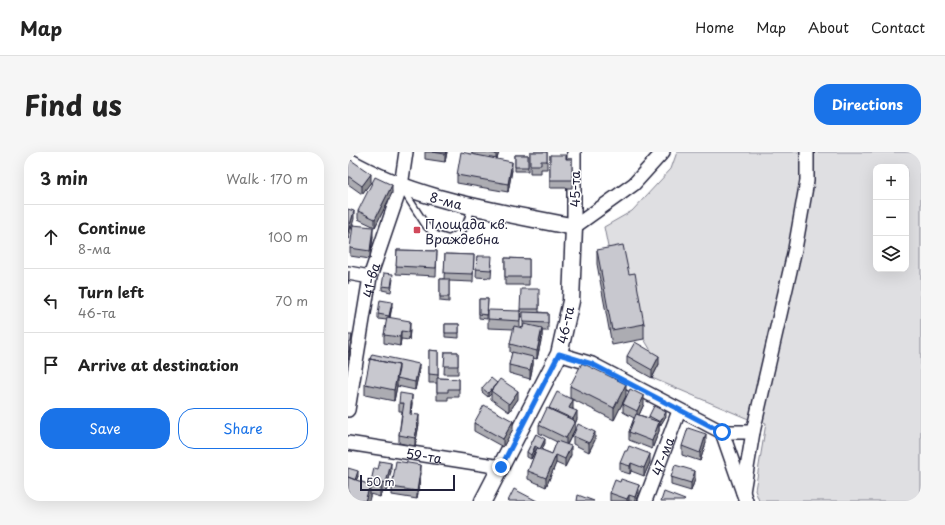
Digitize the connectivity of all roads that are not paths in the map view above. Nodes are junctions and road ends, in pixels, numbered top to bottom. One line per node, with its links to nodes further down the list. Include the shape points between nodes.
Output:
1 (406, 152): 6 (street, 41-ва)
2 (574, 152): 10 (street, 45-та)
3 (663, 152): 10 (street, via 634,184)
4 (807, 152): 17 (street, via 807,181 794,249)
5 (348, 161): 6 (street, 8-ма)
6 (400, 186): 7 (street, 8-ма); 9 (lane); 12 (street, 41-ва)
7 (420, 197): 8 (street, 8-ма); 9 (lane)
8 (471, 206): 9 (lane, via 467,223 460,234 449,239 436,235); 10 (street, 8-ма)
9 (414, 209)
10 (574, 227): 13 (street, 46-та, via 570,301)
11 (348, 273): 12 (street)
12 (370, 277): 14 (street, 41-ва)
13 (559, 354): 15 (street, via 592,364); 19 (street, 46-та)
14 (348, 410)
15 (679, 411): 16 (street); 22 (street, 47-ма)
16 (722, 432): 17 (street); 20 (street)
17 (753, 432): 20 (street)
18 (348, 443): 19 (street, 59-та)
19 (501, 467): 21 (street, 46-та)
20 (744, 496)
21 (483, 501)
22 (645, 501)

